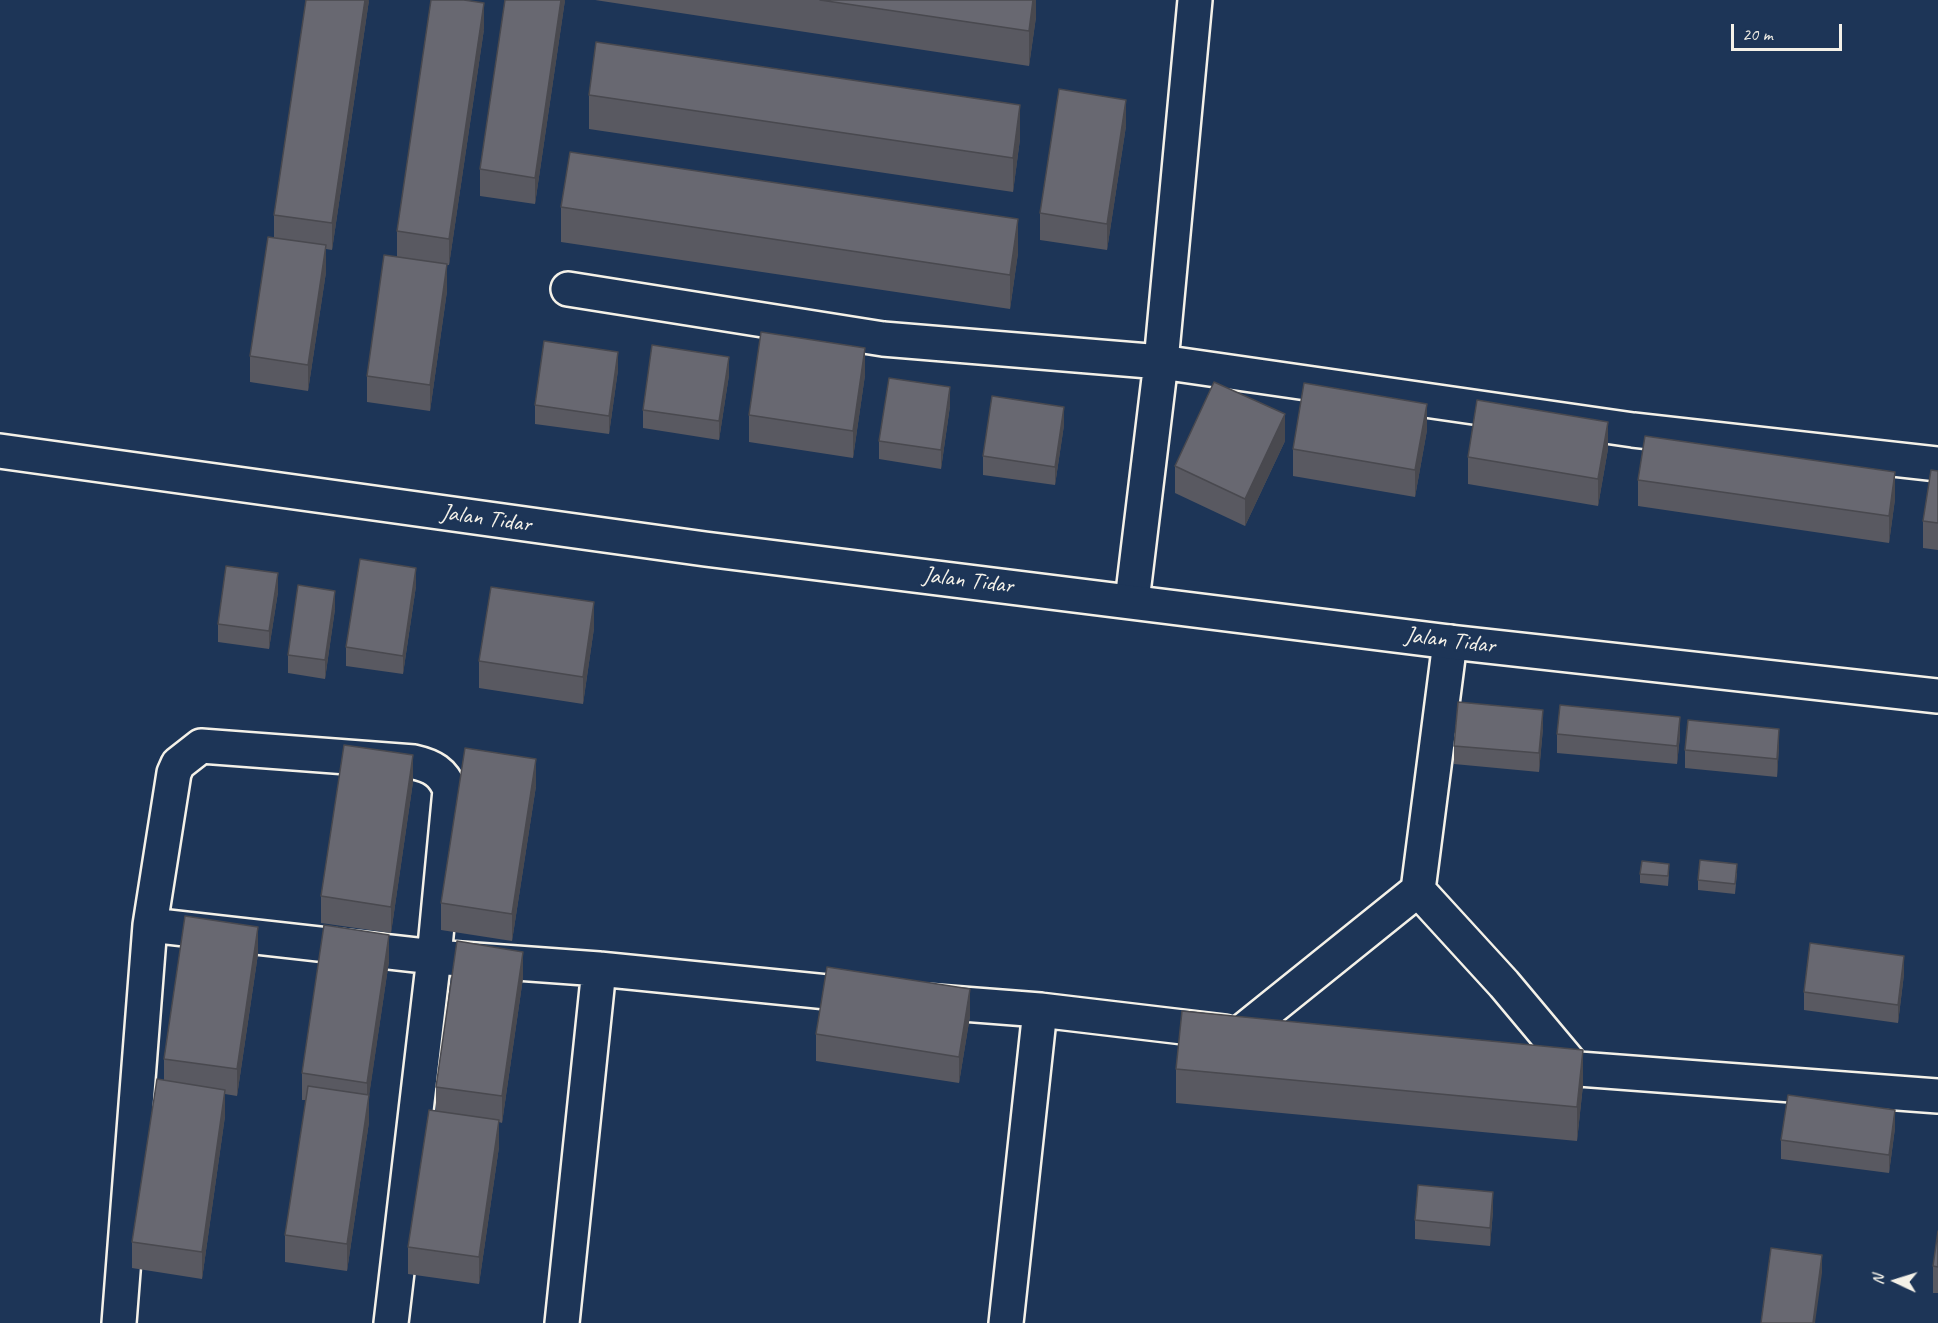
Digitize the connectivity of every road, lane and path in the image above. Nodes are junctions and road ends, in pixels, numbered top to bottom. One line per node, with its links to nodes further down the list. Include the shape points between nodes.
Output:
1 (1195, 0): 3 (street)
2 (568, 289): 3 (street, via 883,339)
3 (1161, 362): 5 (street, via 1633,430); 6 (street)
4 (0, 451): 6 (street, Jalan Tidar, via 693,547)
5 (1938, 464)
6 (1132, 601): 7 (street, Jalan Tidar)
7 (1450, 642): 8 (street, Jalan Tidar); 9 (street)
8 (1938, 696)
9 (1418, 890): 14 (street); 17 (street)
10 (150, 925): 11 (street); 11 (street, via 174,773 187,755 201,746 414,762 437,770 450,790); 19 (street)
11 (434, 957): 12 (street); 20 (street)
12 (599, 969): 13 (street); 21 (street)
13 (1040, 1010): 14 (street); 22 (street)
14 (1239, 1034): 15 (street)
15 (1284, 1039)
16 (1509, 1063): 17 (street)
17 (1576, 1070): 18 (street)
18 (1938, 1096)
19 (119, 1323)
20 (391, 1323)
21 (562, 1323)
22 (1006, 1323)

